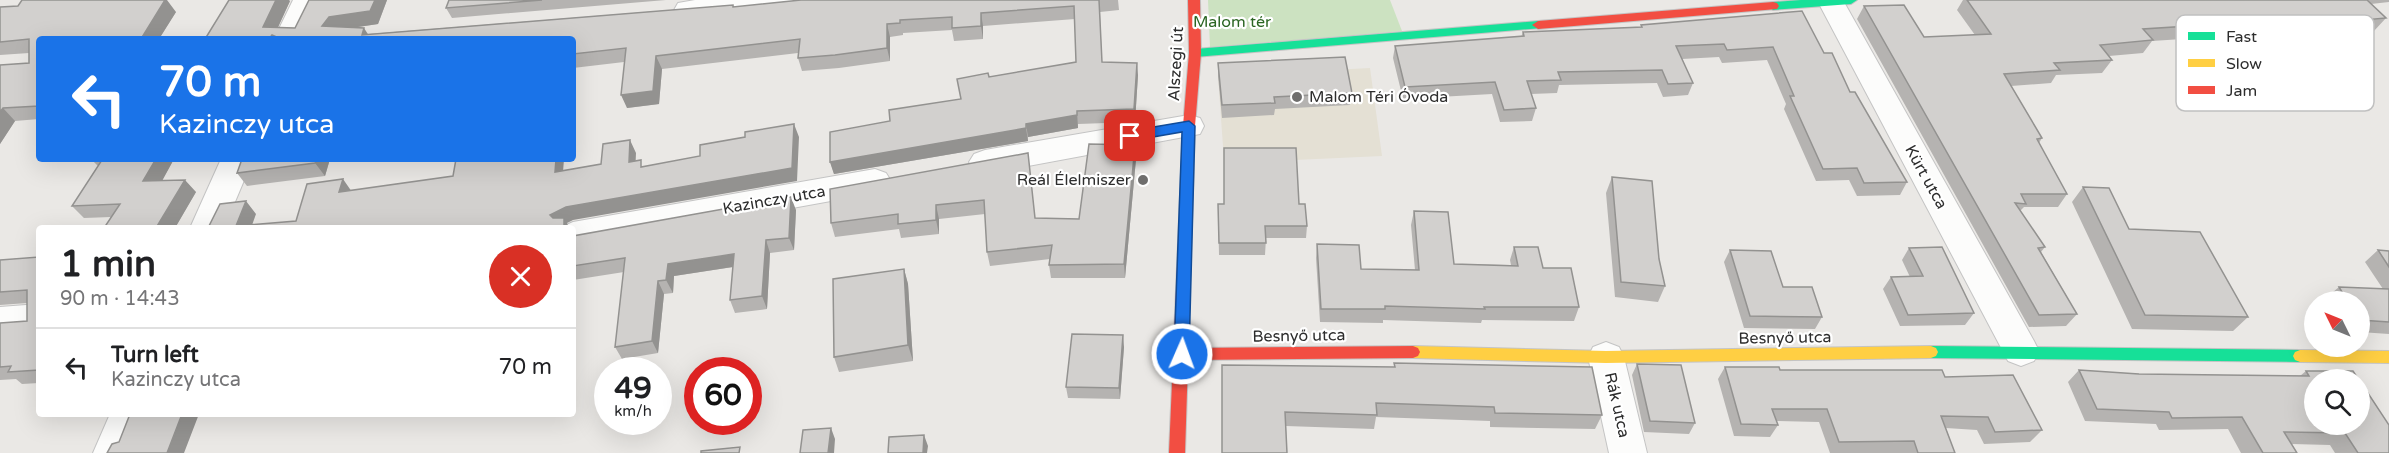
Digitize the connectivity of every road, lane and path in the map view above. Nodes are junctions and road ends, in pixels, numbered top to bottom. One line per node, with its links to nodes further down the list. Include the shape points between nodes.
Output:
1 (307, 0): 6 (street)
2 (809, 0): 5 (street)
3 (1194, 0): 7 (street, Alszegi út)
4 (1840, 1): 7 (street); 16 (street, Kürt utca)
5 (667, 12)
6 (290, 36)
7 (1195, 53): 8 (street, Alszegi út)
8 (1189, 126): 10 (street); 17 (street, Alszegi út)
9 (236, 162): 12 (street)
10 (956, 167)
11 (909, 176): 13 (street, Kazinczy utca)
12 (208, 225)
13 (576, 235)
14 (36, 318): 15 (street)
15 (0, 321)
16 (2021, 351): 18 (street, Besnyő utca); 19 (street, Besnyő utca)
17 (1182, 354): 18 (street, Besnyő utca, via 1393,352); 22 (street, Alszegi út)
18 (1606, 357): 23 (street, Rák utca)
19 (2389, 357)
20 (127, 417): 21 (street)
21 (112, 453)
22 (1177, 453)
23 (1628, 453)

